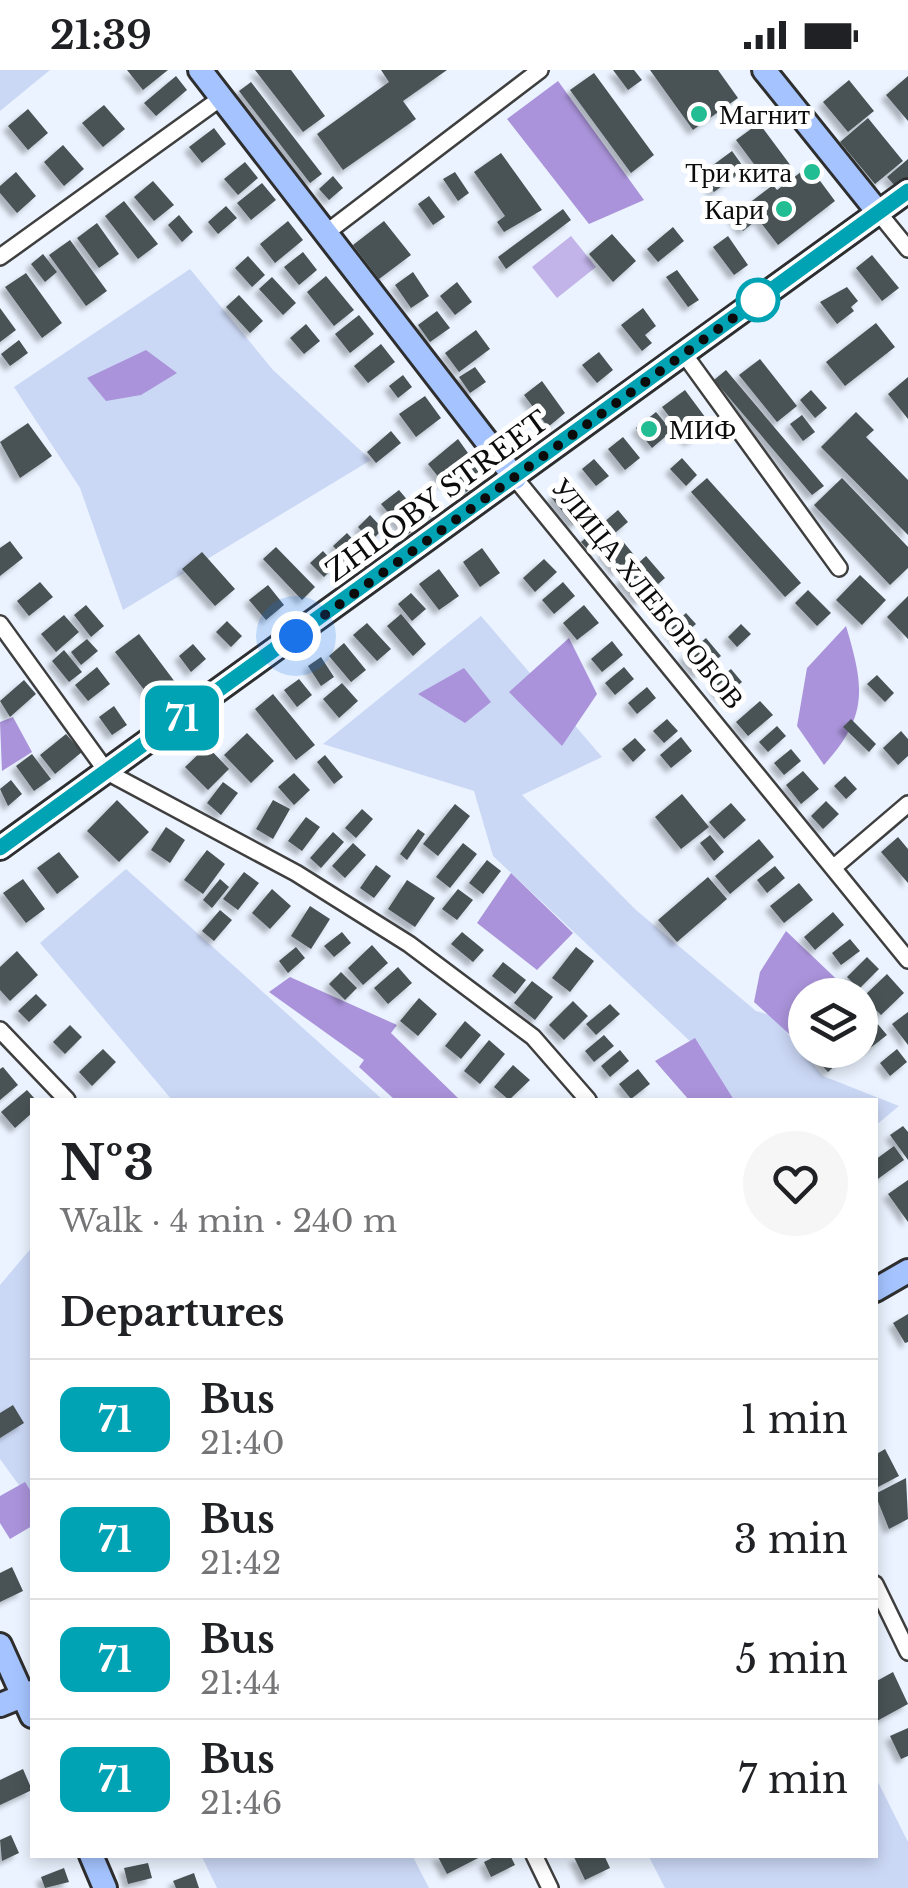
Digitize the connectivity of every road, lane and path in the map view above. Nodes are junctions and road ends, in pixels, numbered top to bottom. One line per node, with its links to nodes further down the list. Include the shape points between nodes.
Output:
1 (200, 70): 4 (street, УЛИЦА ХЛЕБОРОБОВ)
2 (540, 70): 7 (street)
3 (764, 70): 6 (street)
4 (221, 98): 7 (street, УЛИЦА ХЛЕБОРОБОВ); 9 (street)
5 (908, 191): 6 (street, ZHLOBY STREET)
6 (878, 212): 8 (street); 10 (street, ZHLOBY STREET)
7 (326, 232): 11 (street, УЛИЦА ХЛЕБОРОБОВ)
8 (908, 249)
9 (0, 257)
10 (684, 354): 11 (street, ZHLOBY STREET); 12 (street)
11 (516, 478): 14 (street, ZHLOBY STREET); 17 (street, УЛИЦА ХЛЕБОРОБОВ)
12 (839, 568)
13 (0, 624): 14 (street)
14 (107, 772): 16 (street, ZHLOBY STREET); 21 (street, via 409,944 534,1037)
15 (908, 804): 17 (street)
16 (0, 848)
17 (832, 868): 18 (street, УЛИЦА ХЛЕБОРОБОВ)
18 (908, 960)
19 (0, 1030): 20 (street)
20 (64, 1098)
21 (586, 1098)
22 (908, 1271): 23 (street)
23 (878, 1288)
24 (878, 1590): 26 (street)
25 (0, 1645): 27 (street)
26 (908, 1652)
27 (30, 1701): 28 (street)
28 (0, 1705)
29 (92, 1858): 31 (street)
30 (535, 1858): 32 (street)
31 (105, 1888)
32 (550, 1888)

